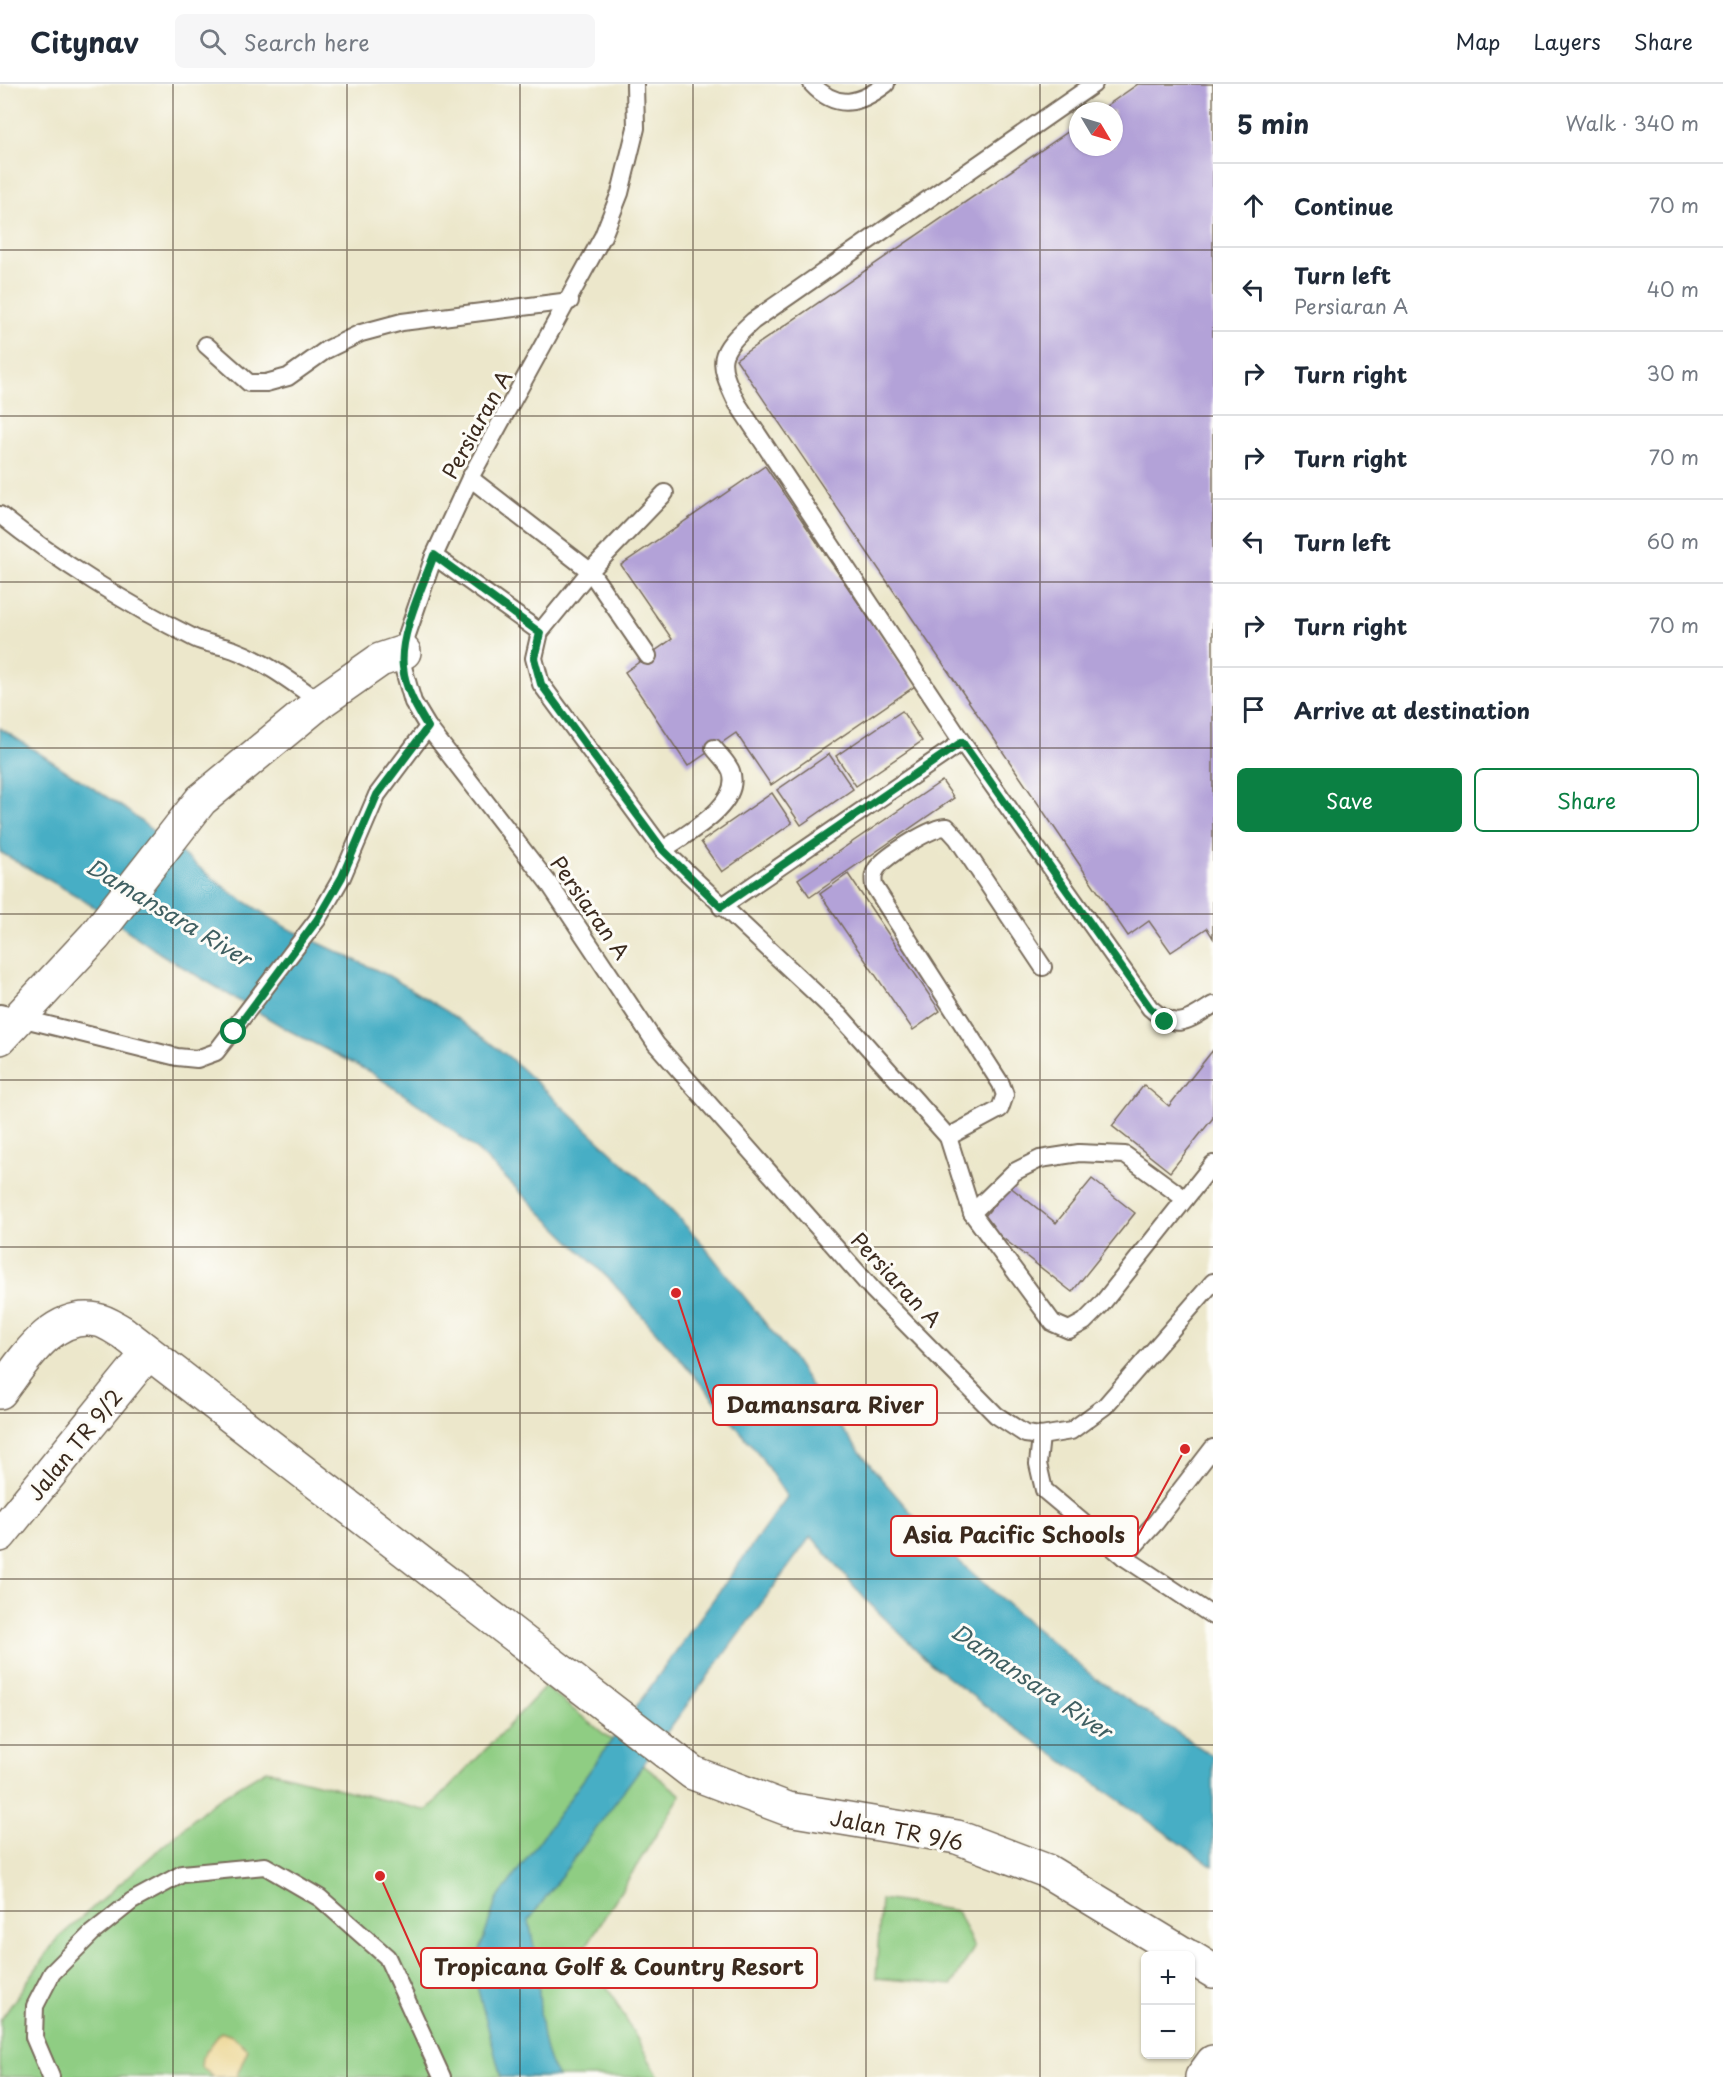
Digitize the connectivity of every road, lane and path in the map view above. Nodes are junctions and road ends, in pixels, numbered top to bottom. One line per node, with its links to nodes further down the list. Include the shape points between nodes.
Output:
1 (635, 84): 5 (lane, Persiaran A, via 636,128 620,193 603,237)
2 (812, 84): 3 (lane, via 839,103 870,97)
3 (886, 84)
4 (1094, 84): 17 (lane, via 753,321 726,345 722,370 737,403)
5 (570, 301): 6 (lane, via 402,322 361,333 326,350 288,377 266,382 249,382); 7 (lane, Persiaran A)
6 (206, 345)
7 (470, 478): 10 (lane, Persiaran A); 11 (lane)
8 (665, 493): 11 (lane)
9 (0, 515): 15 (lane, via 32,541 98,582 196,639 269,666)
10 (434, 555): 12 (lane); 13 (lane, Persiaran A, via 406,635)
11 (590, 571): 12 (lane); 14 (lane)
12 (540, 633): 19 (lane, via 534,658 541,684)
13 (405, 652): 15 (street, via 380,660); 16 (lane, Persiaran A, via 403,667 413,702)
14 (648, 656)
15 (320, 702): 23 (street, via 201,800 95,936)
16 (428, 727): 23 (lane, via 377,795 342,877 317,920 216,1052 197,1059 177,1057); 31 (lane, Persiaran A, via 550,885 656,1044 873,1290 996,1415 1026,1434)
17 (962, 742): 20 (lane); 22 (lane, via 1150,1008 1165,1022 1180,1022)
18 (714, 748): 19 (lane, via 731,771 732,790 722,808)
19 (663, 850): 20 (lane)
20 (721, 907): 24 (lane, via 842,1018)
21 (1043, 967): 24 (lane, via 947,827 932,830 879,865 873,874 874,886 1005,1095 1000,1108)
22 (1213, 1005)
23 (7, 1024)
24 (948, 1137): 27 (lane)
25 (1213, 1164): 26 (lane)
26 (1185, 1199): 27 (lane, via 1125,1155 1079,1153 1040,1159 1014,1172); 27 (lane, via 1101,1305 1069,1330 1053,1323)
27 (972, 1213)
28 (1213, 1282): 31 (lane, Persiaran A, via 1105,1407 1071,1431)
29 (148, 1353): 30 (street, Jalan TR 9/6, via 122,1332 97,1320 67,1321 45,1336); 33 (street, Jalan TR 9/2); 36 (street, Jalan TR 9/6, via 693,1773 788,1809 957,1837 1047,1871)
30 (0, 1392)
31 (1041, 1436): 34 (lane, via 1038,1464 1044,1490)
32 (1213, 1448): 34 (lane)
33 (0, 1535)
34 (1124, 1557): 35 (lane)
35 (1213, 1616)
36 (1181, 1951)
37 (1195, 1960): 38 (street, Jalan TR 9/6)
38 (1213, 1971)
39 (1213, 2062): 42 (street)
40 (51, 2077): 41 (lane, via 34,2037 35,2006 52,1973 92,1933 132,1901 182,1874 265,1866 320,1898 387,1957)
41 (442, 2077)
42 (1202, 2077)

